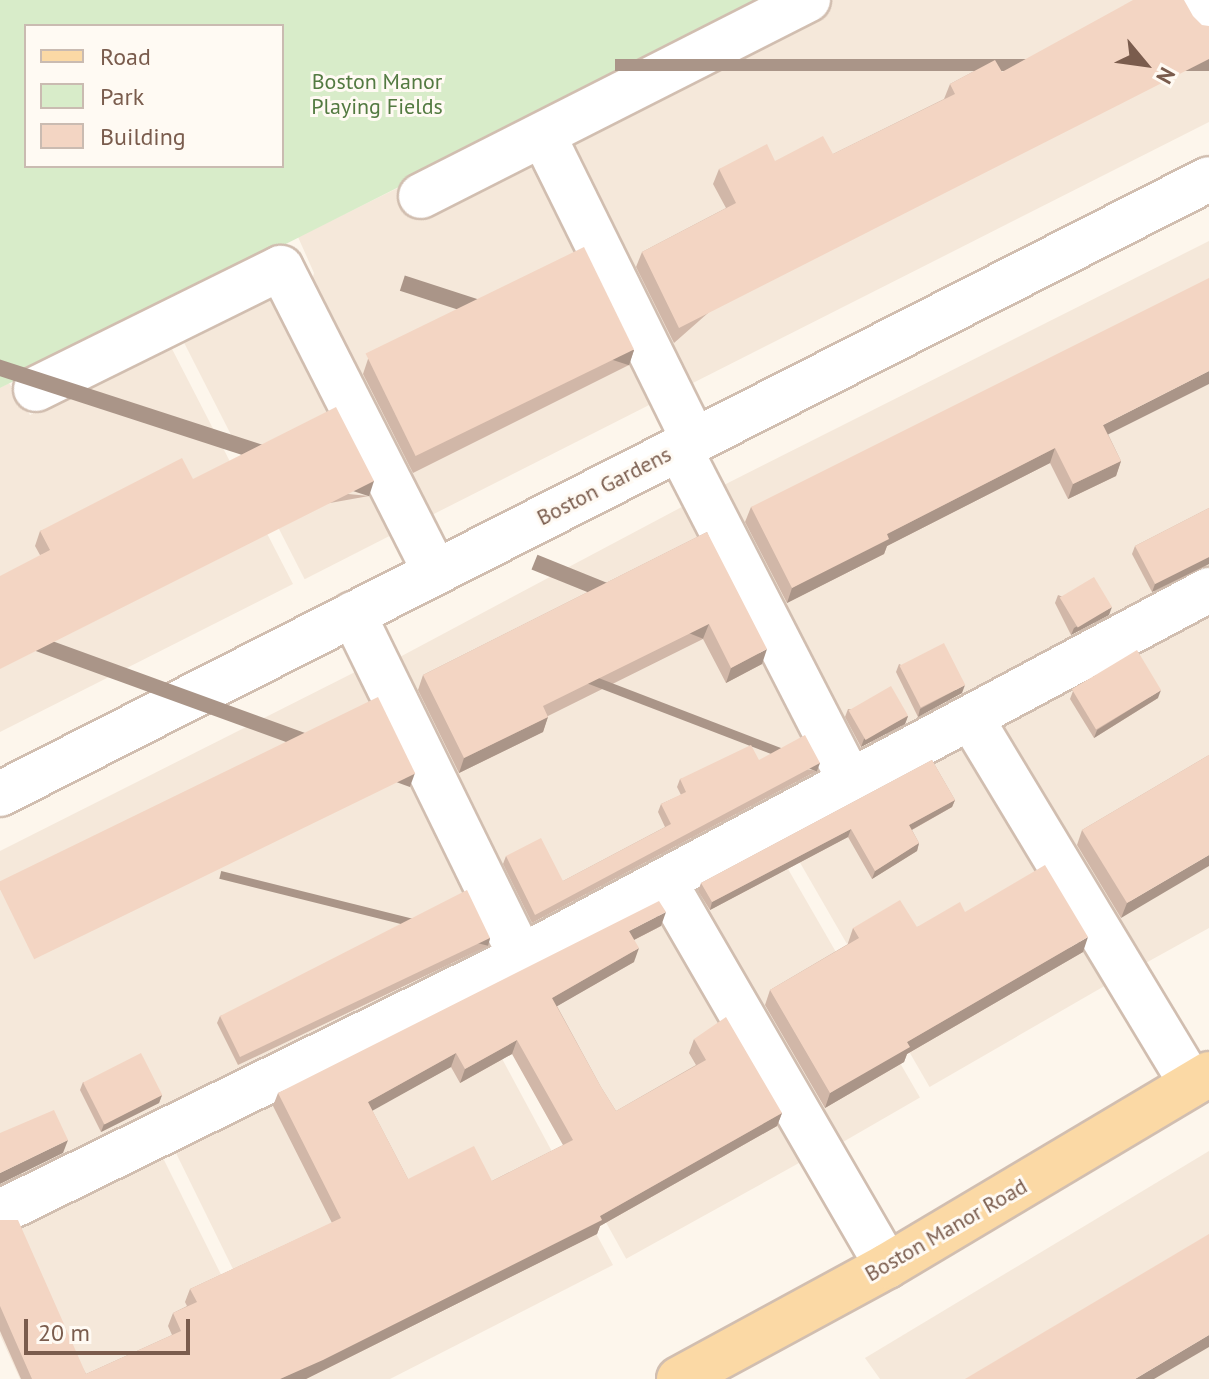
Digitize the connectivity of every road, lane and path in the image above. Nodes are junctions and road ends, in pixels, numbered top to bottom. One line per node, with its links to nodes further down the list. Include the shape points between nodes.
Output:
1 (808, 0): 4 (street)
2 (1199, 0): 3 (street)
3 (1209, 19)
4 (543, 135): 6 (street); 8 (street)
5 (1209, 179): 8 (street, Boston Gardens)
6 (421, 196)
7 (36, 389): 9 (street, via 281,268)
8 (687, 444): 9 (street, Boston Gardens); 13 (street)
9 (435, 572): 11 (street, Boston Gardens)
10 (1209, 590): 12 (street)
11 (353, 614): 14 (street, Boston Gardens); 16 (street)
12 (972, 720): 13 (street); 17 (street)
13 (852, 784): 15 (street)
14 (2, 787)
15 (664, 881): 16 (street); 19 (street)
16 (521, 957): 18 (street)
17 (1200, 1079): 19 (main road, Boston Manor Road)
18 (0, 1212)
19 (887, 1266): 20 (main road, Boston Manor Road)
20 (679, 1379)

